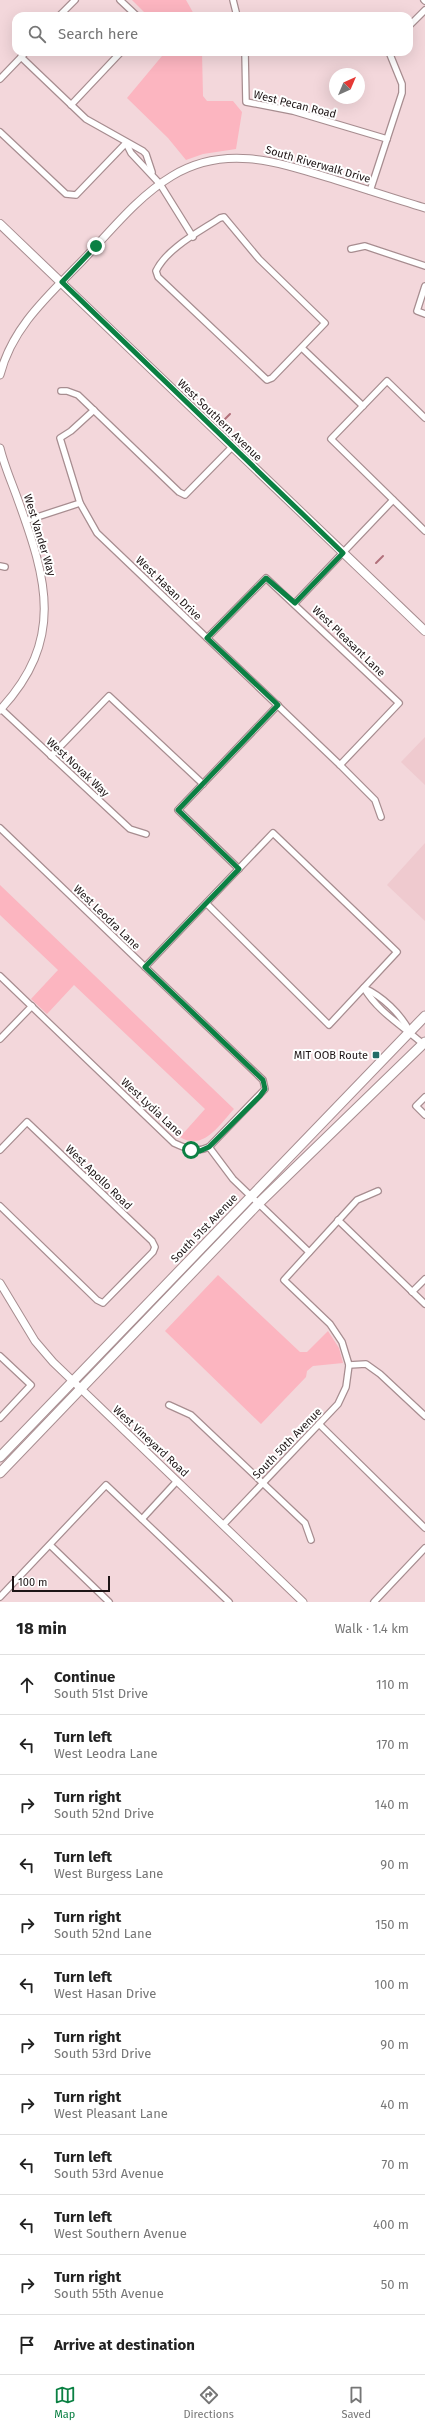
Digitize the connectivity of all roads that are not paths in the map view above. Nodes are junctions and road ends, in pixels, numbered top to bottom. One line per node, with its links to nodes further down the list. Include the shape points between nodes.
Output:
1 (75, 0): 5 (street)
2 (120, 0): 6 (street)
3 (233, 0): 7 (street)
4 (425, 10): 8 (street)
5 (63, 12)
6 (133, 12)
7 (236, 12)
8 (413, 22)
9 (117, 56): 14 (street)
10 (245, 56): 16 (street, West Pecan Road, via 246,102 293,111)
11 (390, 56): 16 (street, via 402,84 402,93)
12 (21, 57): 13 (street); 14 (street)
13 (0, 79)
14 (71, 105): 17 (street, via 86,119)
15 (0, 132): 17 (street, via 71,196 80,191)
16 (387, 139): 22 (street)
17 (126, 143): 18 (street); 19 (street)
18 (143, 151): 19 (street); 20 (street)
19 (136, 157): 20 (street)
20 (152, 172): 21 (street)
21 (160, 184): 22 (street, South Riverwalk Drive, via 180,172 203,164 241,158 266,159); 25 (street); 28 (street, South Riverwalk Drive)
22 (370, 191): 23 (street, South Riverwalk Drive)
23 (425, 208)
24 (0, 224): 28 (main road, West Southern Avenue)
25 (193, 237): 31 (street, via 224,217 259,259 325,323); 31 (street, via 173,251 156,270 158,277 267,380)
26 (351, 249): 27 (street, via 365,246)
27 (425, 266)
28 (62, 282): 32 (street, South Riverwalk Drive, via 17,333); 37 (main road, West Southern Avenue)
29 (425, 286): 30 (street, via 417,311)
30 (425, 314)
31 (302, 348): 34 (street)
32 (0, 375)
33 (61, 391): 35 (street, via 78,395)
34 (363, 406): 36 (street, via 387,381); 39 (street, via 331,439)
35 (94, 410): 37 (street, via 185,495); 40 (street, West Hasan Drive, via 60,438)
36 (425, 418)
37 (232, 447): 43 (main road, West Southern Avenue)
38 (0, 452): 41 (street, West Vander Way)
39 (394, 500): 42 (street); 43 (street)
40 (80, 503): 41 (street); 46 (street, West Hasan Drive, via 97,533)
41 (25, 521): 48 (street, West Vander Way, via 41,570 45,601 44,620 40,642 28,671 17,690)
42 (425, 530)
43 (343, 553): 44 (street); 45 (main road, West Southern Avenue)
44 (295, 603): 46 (street, West Pleasant Lane, via 266,578); 50 (street, West Pleasant Lane, via 400,703)
45 (425, 632)
46 (207, 638): 47 (street, West Hasan Drive)
47 (278, 705): 50 (street, West Hasan Drive); 51 (street)
48 (0, 709): 49 (street, West Novak Way)
49 (51, 756): 51 (street, via 109,696); 54 (street, West Novak Way, via 130,829)
50 (340, 765): 52 (street, West Hasan Drive, via 375,800)
51 (203, 784): 55 (street, via 178,810)
52 (381, 817)
53 (0, 828): 57 (street, West Leodra Lane)
54 (146, 834)
55 (239, 869): 56 (street); 59 (street, via 273,833 397,952)
56 (206, 903): 57 (street); 59 (street, via 329,1024)
57 (145, 967): 67 (street, West Leodra Lane, via 263,1080 265,1089)
58 (0, 976): 60 (street, West Lydia Lane)
59 (364, 988): 62 (street, via 400,1027)
60 (32, 1006): 63 (street); 67 (street, West Lydia Lane, via 174,1143 191,1150 200,1151)
61 (425, 1016): 62 (main road, South 51st Avenue)
62 (410, 1032): 64 (street); 70 (main road, South 51st Avenue)
63 (0, 1039)
64 (424, 1043): 71 (main road, South 51st Avenue)
65 (425, 1096): 66 (street, via 416,1106)
66 (425, 1115)
67 (209, 1147): 70 (street, via 220,1165)
68 (0, 1149): 72 (street, West Apollo Road, via 27,1122 155,1247 103,1303)
69 (378, 1191): 73 (street, via 357,1200)
70 (250, 1196): 71 (street); 81 (main road, South 51st Avenue)
71 (258, 1204): 74 (street); 82 (main road, South 51st Avenue)
72 (0, 1206)
73 (338, 1220): 74 (street); 77 (street)
74 (308, 1252): 80 (street, via 284,1280 330,1324 342,1342)
75 (425, 1279): 77 (street)
76 (0, 1283): 81 (street, West Vineyard Road, via 35,1341)
77 (412, 1292): 78 (street)
78 (425, 1304)
79 (0, 1356): 85 (street, via 31,1385)
80 (349, 1365): 84 (street, via 366,1364); 86 (street, South 50th Avenue, via 346,1387 338,1404)
81 (72, 1381): 82 (street, West Vineyard Road); 87 (main road, South 51st Avenue)
82 (81, 1389): 88 (main road, South 51st Avenue); 89 (street, West Vineyard Road)
83 (168, 1405): 90 (street, via 191,1415)
84 (425, 1416)
85 (0, 1418)
86 (319, 1424): 90 (street, South 50th Avenue); 93 (street)
87 (0, 1457)
88 (0, 1473)
89 (177, 1481): 91 (street); 92 (street, West Vineyard Road)
90 (263, 1483): 92 (street, South 50th Avenue); 94 (street, via 304,1523)
91 (142, 1519): 95 (street, via 106,1485); 99 (street)
92 (223, 1525): 100 (street, West Vineyard Road)
93 (425, 1528)
94 (311, 1540)
95 (50, 1545): 97 (street); 98 (street)
96 (425, 1548): 101 (street)
97 (0, 1597)
98 (107, 1602)
99 (228, 1602)
100 (303, 1602)
101 (374, 1602)

